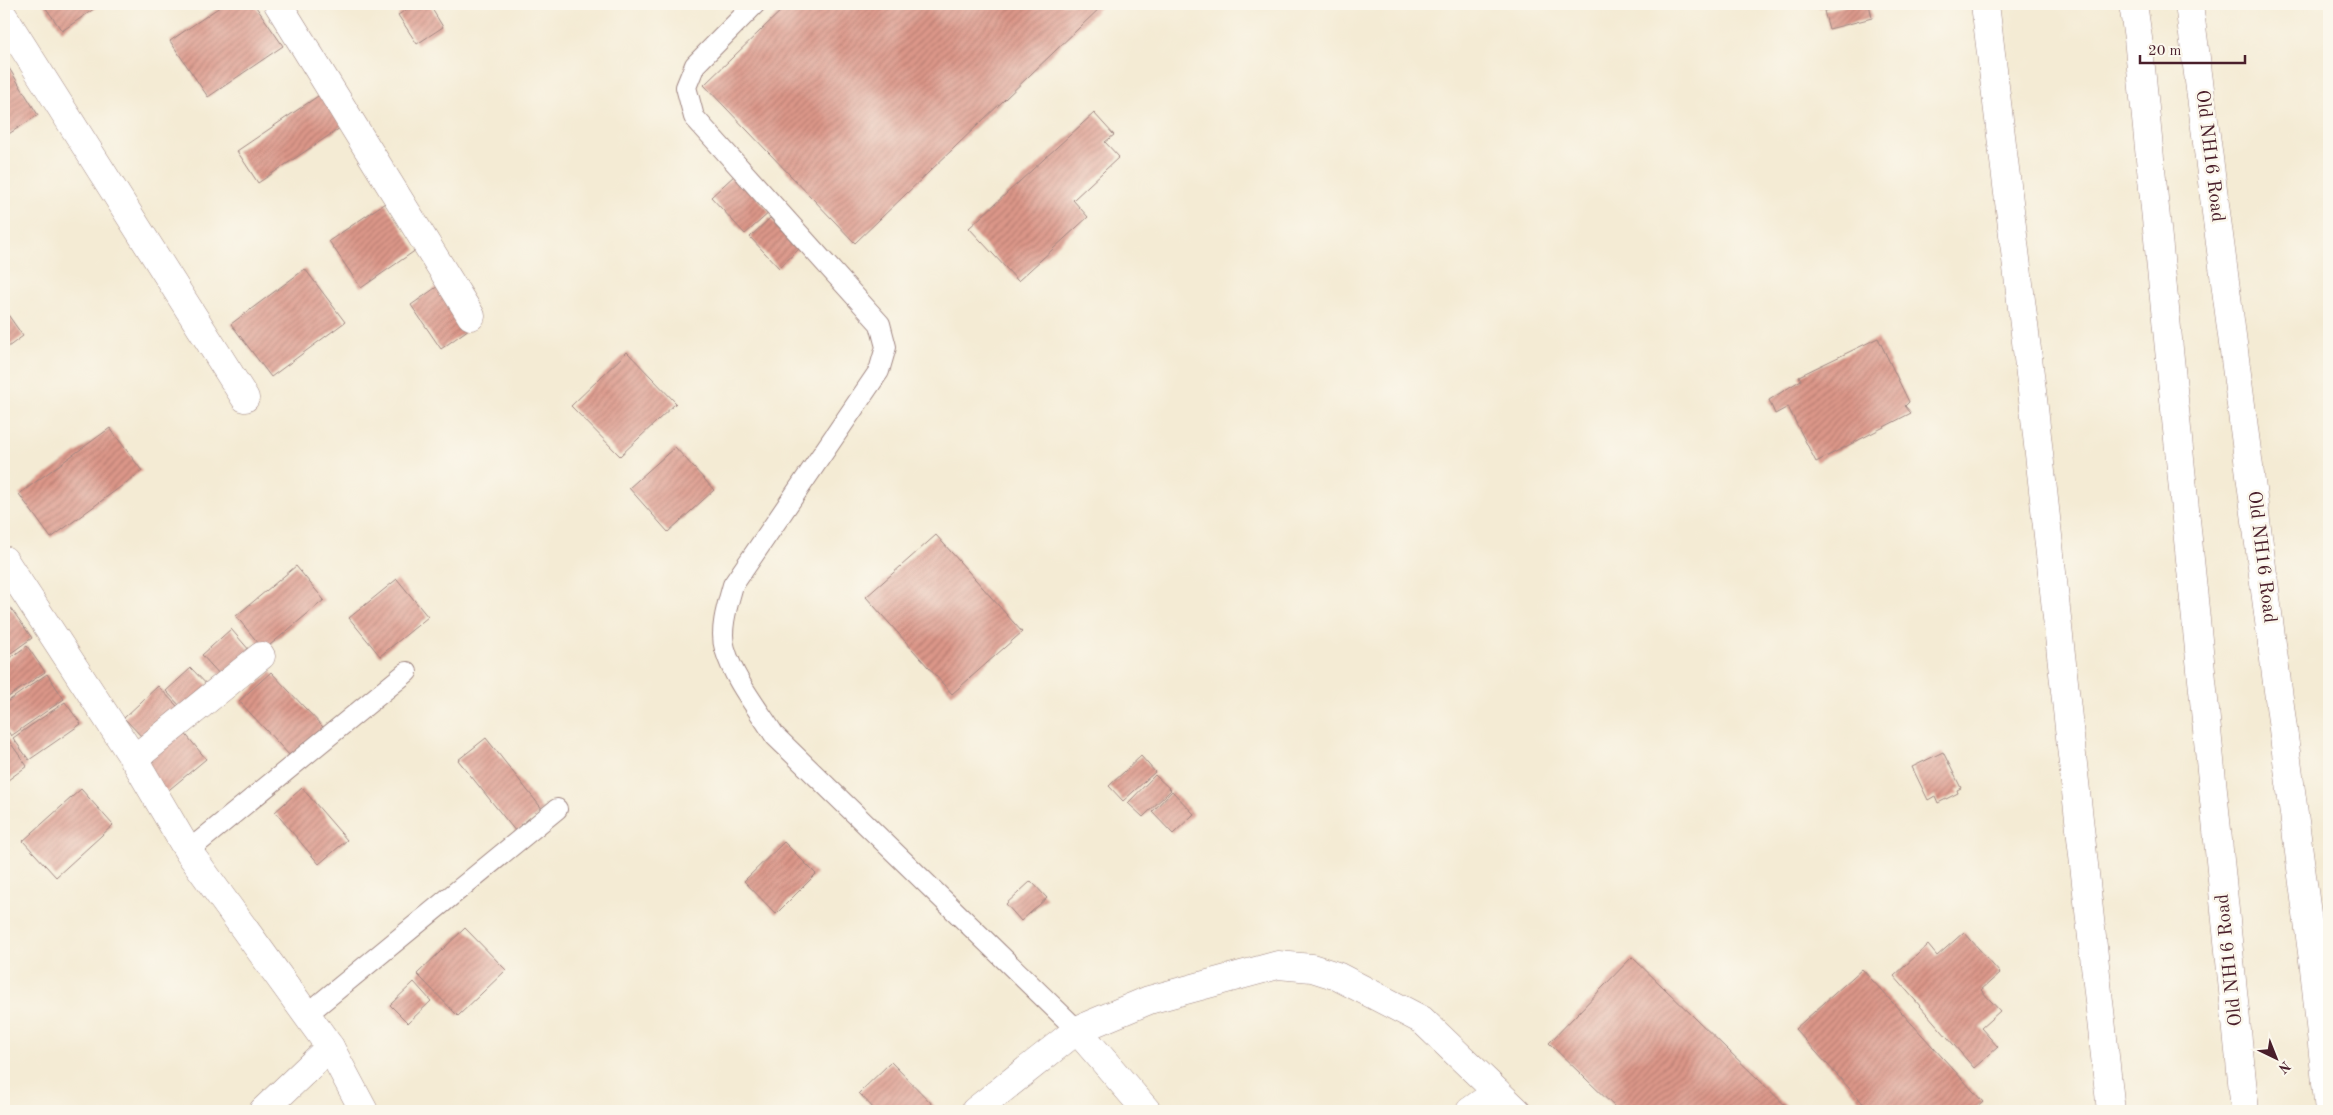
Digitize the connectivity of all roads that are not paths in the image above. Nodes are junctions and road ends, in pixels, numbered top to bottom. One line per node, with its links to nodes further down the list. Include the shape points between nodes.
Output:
1 (278, 4): 7 (street)
2 (755, 4): 16 (lane, via 695,65 686,87 694,117 880,324 886,347 879,371 734,585 725,613 724,648 740,682 775,736)
3 (1985, 4): 25 (street, via 2033,399)
4 (2133, 4): 26 (street, Old NH16 Road)
5 (2189, 4): 27 (street, Old NH16 Road, via 2314,968)
6 (4, 17): 8 (street)
7 (471, 316)
8 (245, 398)
9 (4, 560): 12 (street)
10 (261, 656): 12 (street)
11 (407, 672): 14 (lane)
12 (134, 759): 14 (street)
13 (557, 809): 15 (lane)
14 (188, 851): 15 (street)
15 (306, 1014): 17 (street)
16 (1077, 1030): 18 (street, via 1149,1000 1278,965 1312,968 1337,976 1422,1020); 21 (street); 22 (street)
17 (330, 1047): 19 (street); 20 (street)
18 (1497, 1092): 23 (street); 24 (street)
19 (262, 1111)
20 (364, 1111)
21 (975, 1111)
22 (1148, 1111)
23 (1470, 1111)
24 (1517, 1111)
25 (2111, 1111)
26 (2245, 1111)
27 (2329, 1111)

